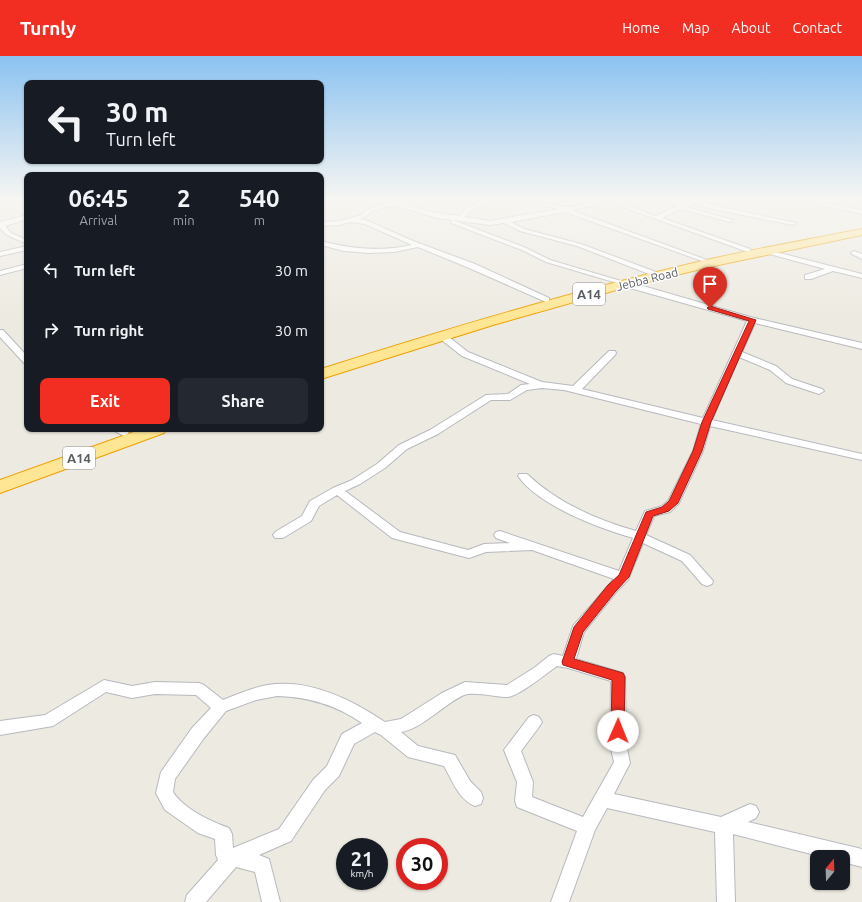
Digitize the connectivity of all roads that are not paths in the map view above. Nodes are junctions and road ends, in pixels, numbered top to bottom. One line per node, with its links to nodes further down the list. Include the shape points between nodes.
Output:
1 (405, 239): 9 (street)
2 (499, 239): 23 (street, via 548,261)
3 (558, 239): 20 (street)
4 (647, 239): 16 (street)
5 (719, 239): 11 (street)
6 (803, 239): 11 (highway)
7 (823, 239): 12 (highway, Jebba Road / A14)
8 (324, 244): 9 (street, via 383,252)
9 (418, 245): 24 (street, via 472,266)
10 (24, 249): 14 (street)
11 (748, 250): 16 (highway)
12 (764, 251): 18 (street); 23 (highway, Jebba Road / A14)
13 (854, 253): 15 (street)
14 (0, 254)
15 (862, 257)
16 (704, 260): 20 (highway)
17 (24, 267): 19 (street)
18 (833, 269): 21 (street); 22 (street)
19 (0, 272)
20 (652, 272): 23 (highway)
21 (862, 276)
22 (808, 277)
23 (622, 283): 24 (highway); 25 (street); 27 (highway, Jebba Road / A14)
24 (546, 300): 32 (highway)
25 (752, 320): 28 (street); 30 (street)
26 (0, 332): 31 (street)
27 (442, 336): 33 (highway, Jebba Road / A14); 34 (street, via 465,354)
28 (862, 346)
29 (612, 353): 35 (street)
30 (738, 354): 36 (street, via 773,368 789,381); 37 (street)
31 (24, 358)
32 (324, 366)
33 (324, 373)
34 (542, 385): 35 (street); 44 (street, via 524,387 510,397 489,397 434,432 403,447 381,466 356,482)
35 (575, 390): 37 (street)
36 (819, 390)
37 (706, 422): 40 (street); 47 (street, via 698,451 673,503 666,509 649,514)
38 (120, 432): 42 (highway)
39 (150, 432): 43 (highway, A14)
40 (862, 457)
41 (523, 476): 47 (street, via 537,490 570,509 610,527)
42 (0, 478)
43 (0, 487)
44 (337, 490): 45 (street, via 314,504 307,518); 48 (street, via 396,535 469,554 484,548)
45 (279, 535)
46 (500, 535): 48 (street)
47 (639, 536): 49 (street); 50 (street, via 686,558)
48 (533, 546): 49 (street)
49 (624, 577): 51 (street, via 578,630)
50 (707, 581)
51 (568, 662): 54 (street, via 554,660 509,690 465,688 405,725); 57 (street, via 618,677 618,744 622,763)
52 (221, 707): 54 (street, via 269,691 295,692 318,695 348,706); 55 (street, via 199,690 156,688 132,692 104,686 48,721); 61 (street, via 198,733 167,777 164,793 171,804 191,818 204,827 223,834 225,855)
53 (534, 722): 60 (street, via 512,750 526,782 523,801)
54 (380, 727): 56 (street, via 414,752 449,760 464,786); 61 (street, via 348,738 333,771 319,785 285,835)
55 (0, 728)
56 (475, 798)
57 (602, 799): 59 (street); 60 (street)
58 (750, 812): 59 (street)
59 (724, 824): 62 (street); 66 (street)
60 (587, 827): 65 (street)
61 (234, 857): 63 (street); 64 (street, via 263,864)
62 (862, 858)
63 (194, 902)
64 (271, 902)
65 (560, 902)
66 (726, 902)

